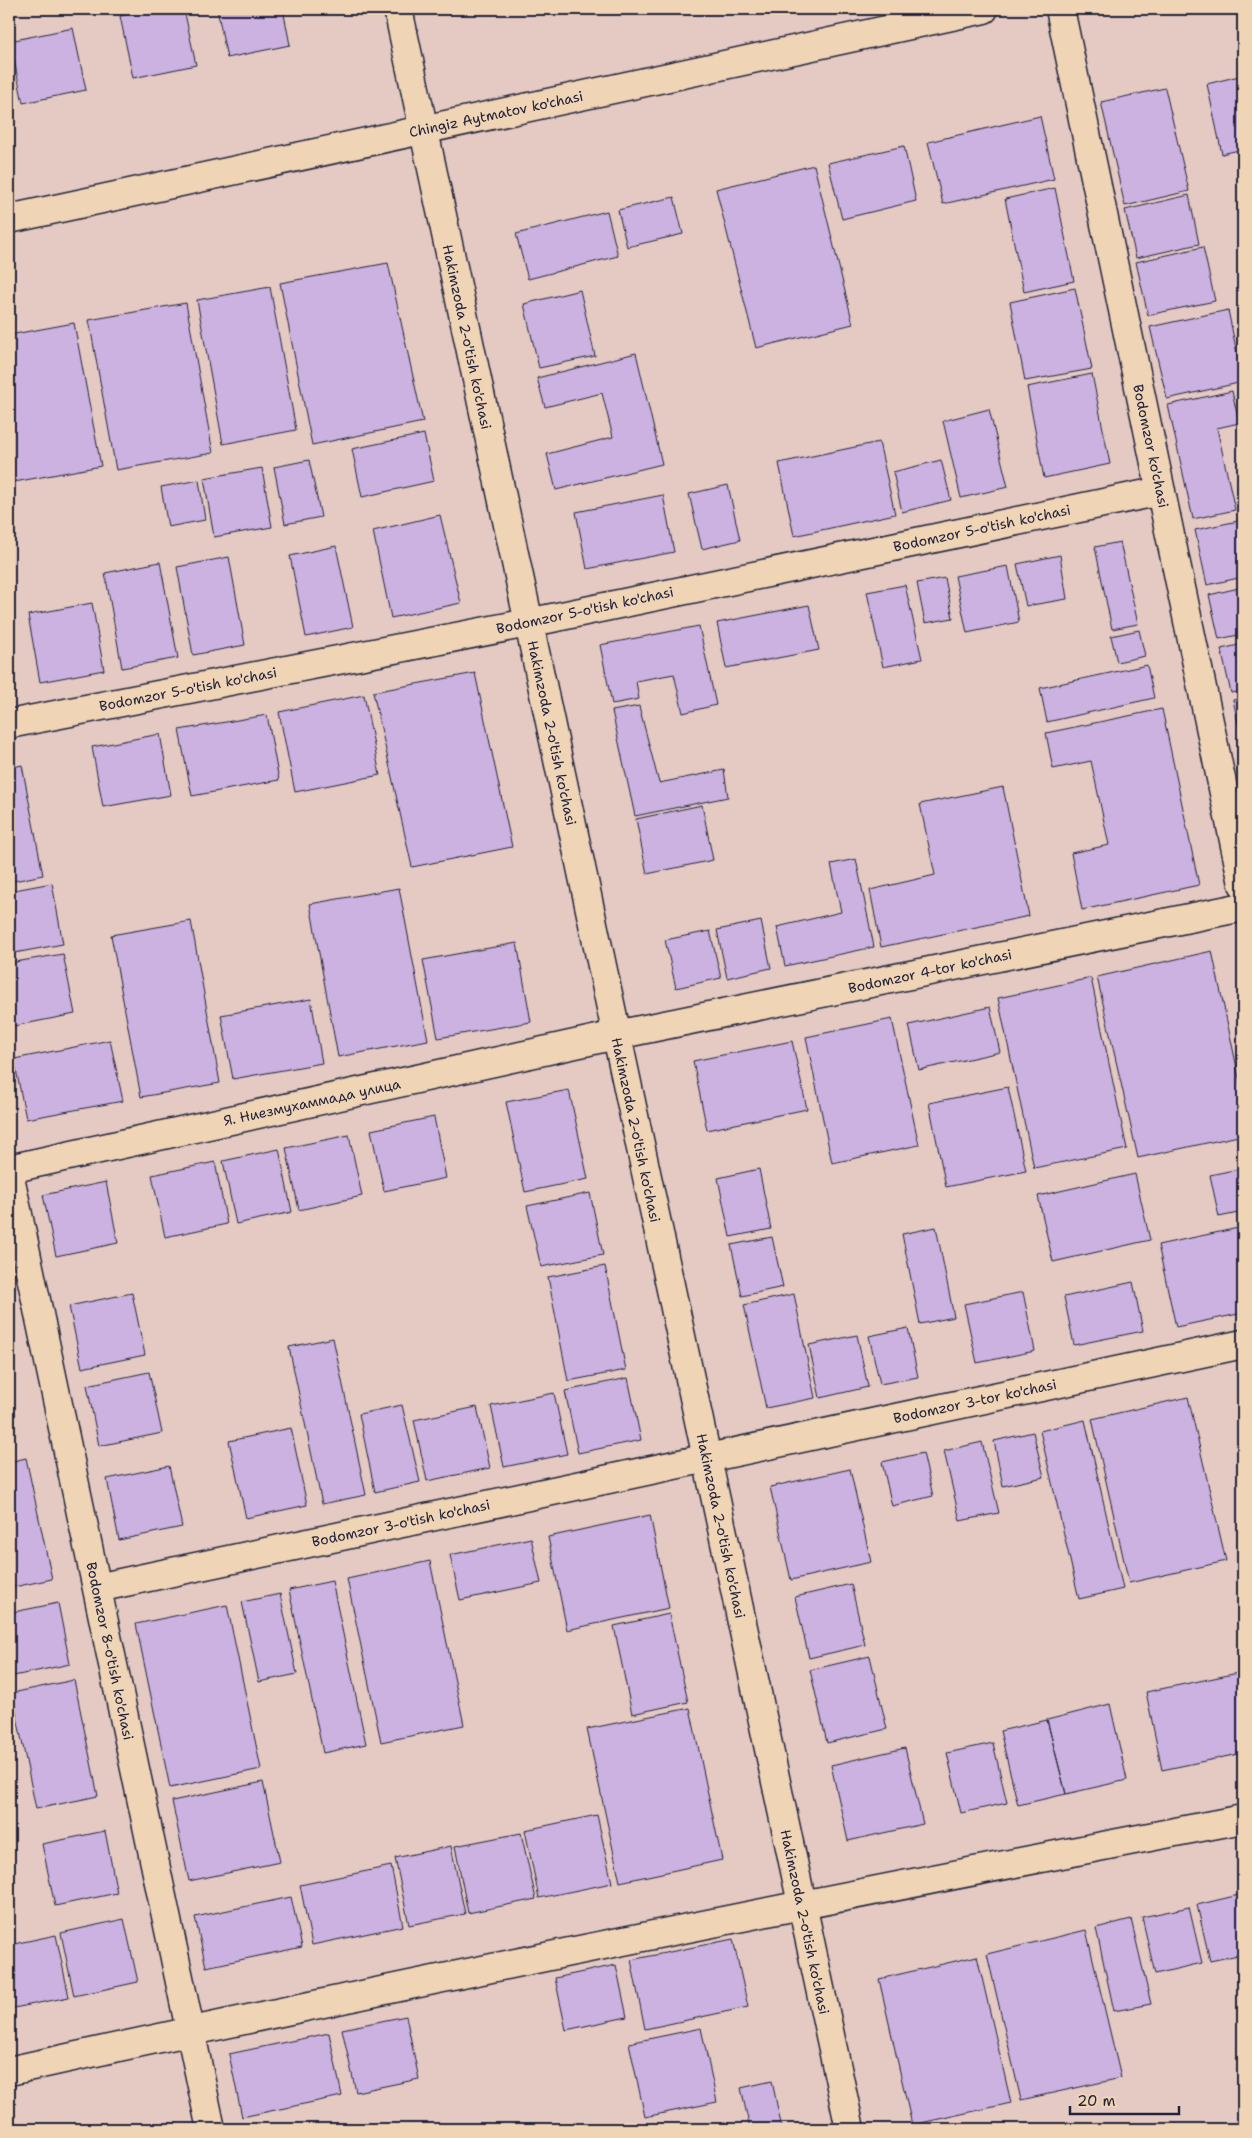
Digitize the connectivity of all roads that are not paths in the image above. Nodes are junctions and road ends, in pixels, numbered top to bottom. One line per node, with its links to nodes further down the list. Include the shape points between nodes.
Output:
1 (398, 9): 4 (street, Hakimzoda 2-o'tish ko'chasi)
2 (984, 9): 4 (street, Chingiz Aytmatov ko'chasi)
3 (1060, 9): 6 (street, Bodomzor ko'chasi)
4 (423, 130): 5 (street, Chingiz Aytmatov ko'chasi); 7 (street, Hakimzoda 2-o'tish ko'chasi)
5 (9, 220)
6 (1161, 491): 7 (street, Bodomzor 5-o'tish ko'chasi); 9 (street, Bodomzor ko'chasi)
7 (528, 622): 8 (street, Bodomzor 5-o'tish ko'chasi); 11 (street, Hakimzoda 2-o'tish ko'chasi)
8 (9, 724)
9 (1243, 884)
10 (1243, 907): 11 (street, Bodomzor 4-tor ko'chasi)
11 (616, 1035): 12 (street, Я. Ниезмухаммада улица); 15 (street, Hakimzoda 2-o'tish ko'chasi)
12 (9, 1168)
13 (9, 1172): 16 (street, Bodomzor 8-o'tish ko'chasi)
14 (1243, 1344): 15 (street, Bodomzor 3-tor ko'chasi)
15 (706, 1458): 16 (street, Bodomzor 3-o'tish ko'chasi); 18 (street, Hakimzoda 2-o'tish ko'chasi)
16 (97, 1588): 19 (street, Bodomzor 8-o'tish ko'chasi)
17 (1243, 1819): 18 (street)
18 (801, 1904): 19 (street); 22 (street, Hakimzoda 2-o'tish ko'chasi)
19 (190, 2031): 20 (street); 21 (street, Bodomzor 8-o'tish ko'chasi)
20 (9, 2071)
21 (211, 2129)
22 (850, 2129)

